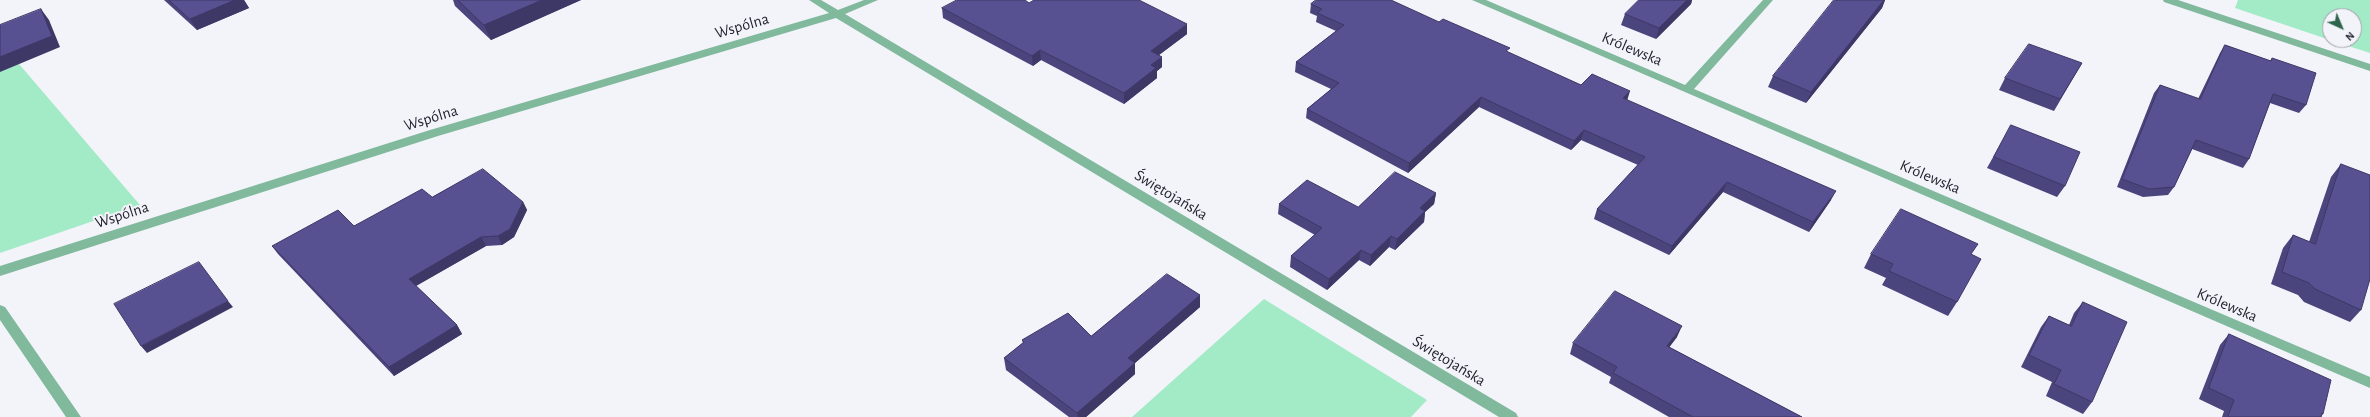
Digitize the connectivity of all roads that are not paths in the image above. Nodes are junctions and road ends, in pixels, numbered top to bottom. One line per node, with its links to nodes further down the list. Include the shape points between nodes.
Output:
1 (814, 0): 6 (street, Świętojańska)
2 (873, 0): 6 (street, Wspólna)
3 (1477, 0): 8 (street, Królewska)
4 (1768, 0): 8 (street)
5 (2168, 0): 7 (street)
6 (837, 14): 9 (street, Wspólna, via 434,133); 13 (street, Świętojańska)
7 (2370, 68)
8 (1686, 90): 11 (street, Królewska)
9 (0, 271)
10 (0, 310): 12 (street)
11 (2370, 383)
12 (74, 417)
13 (1511, 417)

